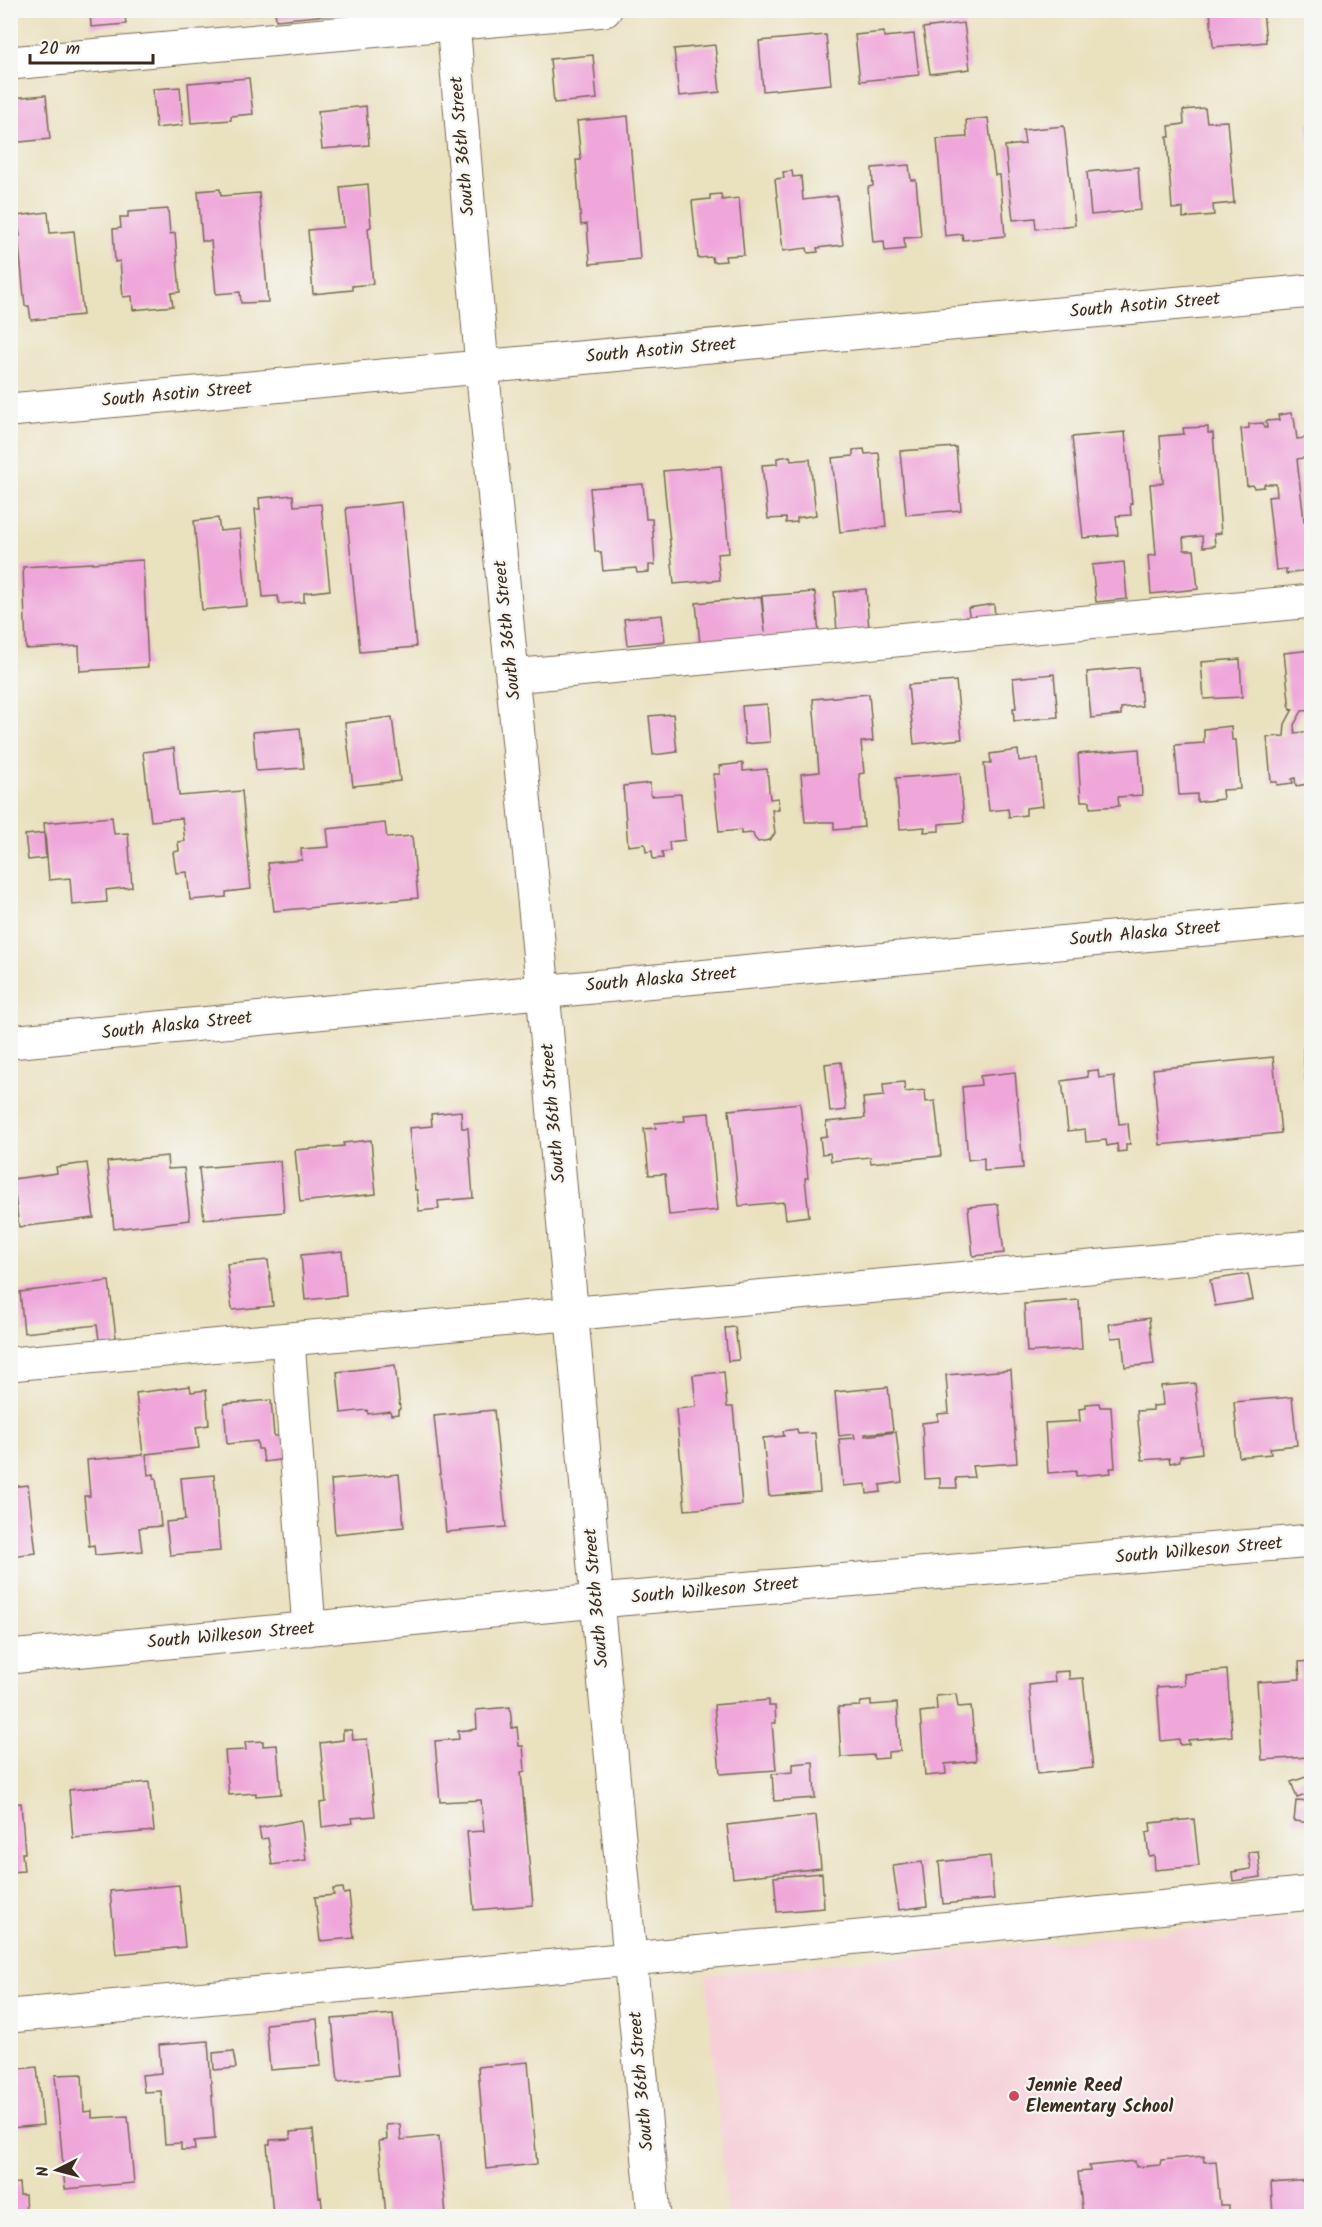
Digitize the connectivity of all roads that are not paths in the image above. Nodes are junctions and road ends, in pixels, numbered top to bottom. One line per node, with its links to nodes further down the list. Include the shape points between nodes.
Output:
1 (605, 10): 2 (street)
2 (452, 18): 3 (street); 5 (street, South 36th Street)
3 (10, 63)
4 (1311, 291): 5 (street, South Asotin Street)
5 (482, 367): 6 (street, South Asotin Street); 8 (street, South 36th Street)
6 (10, 410)
7 (1311, 601): 8 (street)
8 (512, 676): 10 (street, South 36th Street)
9 (1311, 919): 10 (street, South Alaska Street)
10 (543, 991): 11 (street, South Alaska Street); 13 (street, South 36th Street)
11 (10, 1042)
12 (1311, 1247): 13 (street)
13 (571, 1315): 14 (street); 17 (street, South 36th Street)
14 (288, 1340): 15 (street); 18 (street)
15 (10, 1364)
16 (1311, 1541): 17 (street, South Wilkeson Street)
17 (597, 1601): 18 (street, South Wilkeson Street); 21 (street, South 36th Street)
18 (309, 1629): 19 (street, South Wilkeson Street)
19 (10, 1657)
20 (1311, 1893): 21 (street)
21 (632, 1959): 22 (street); 23 (street, South 36th Street)
22 (10, 2016)
23 (654, 2217)

